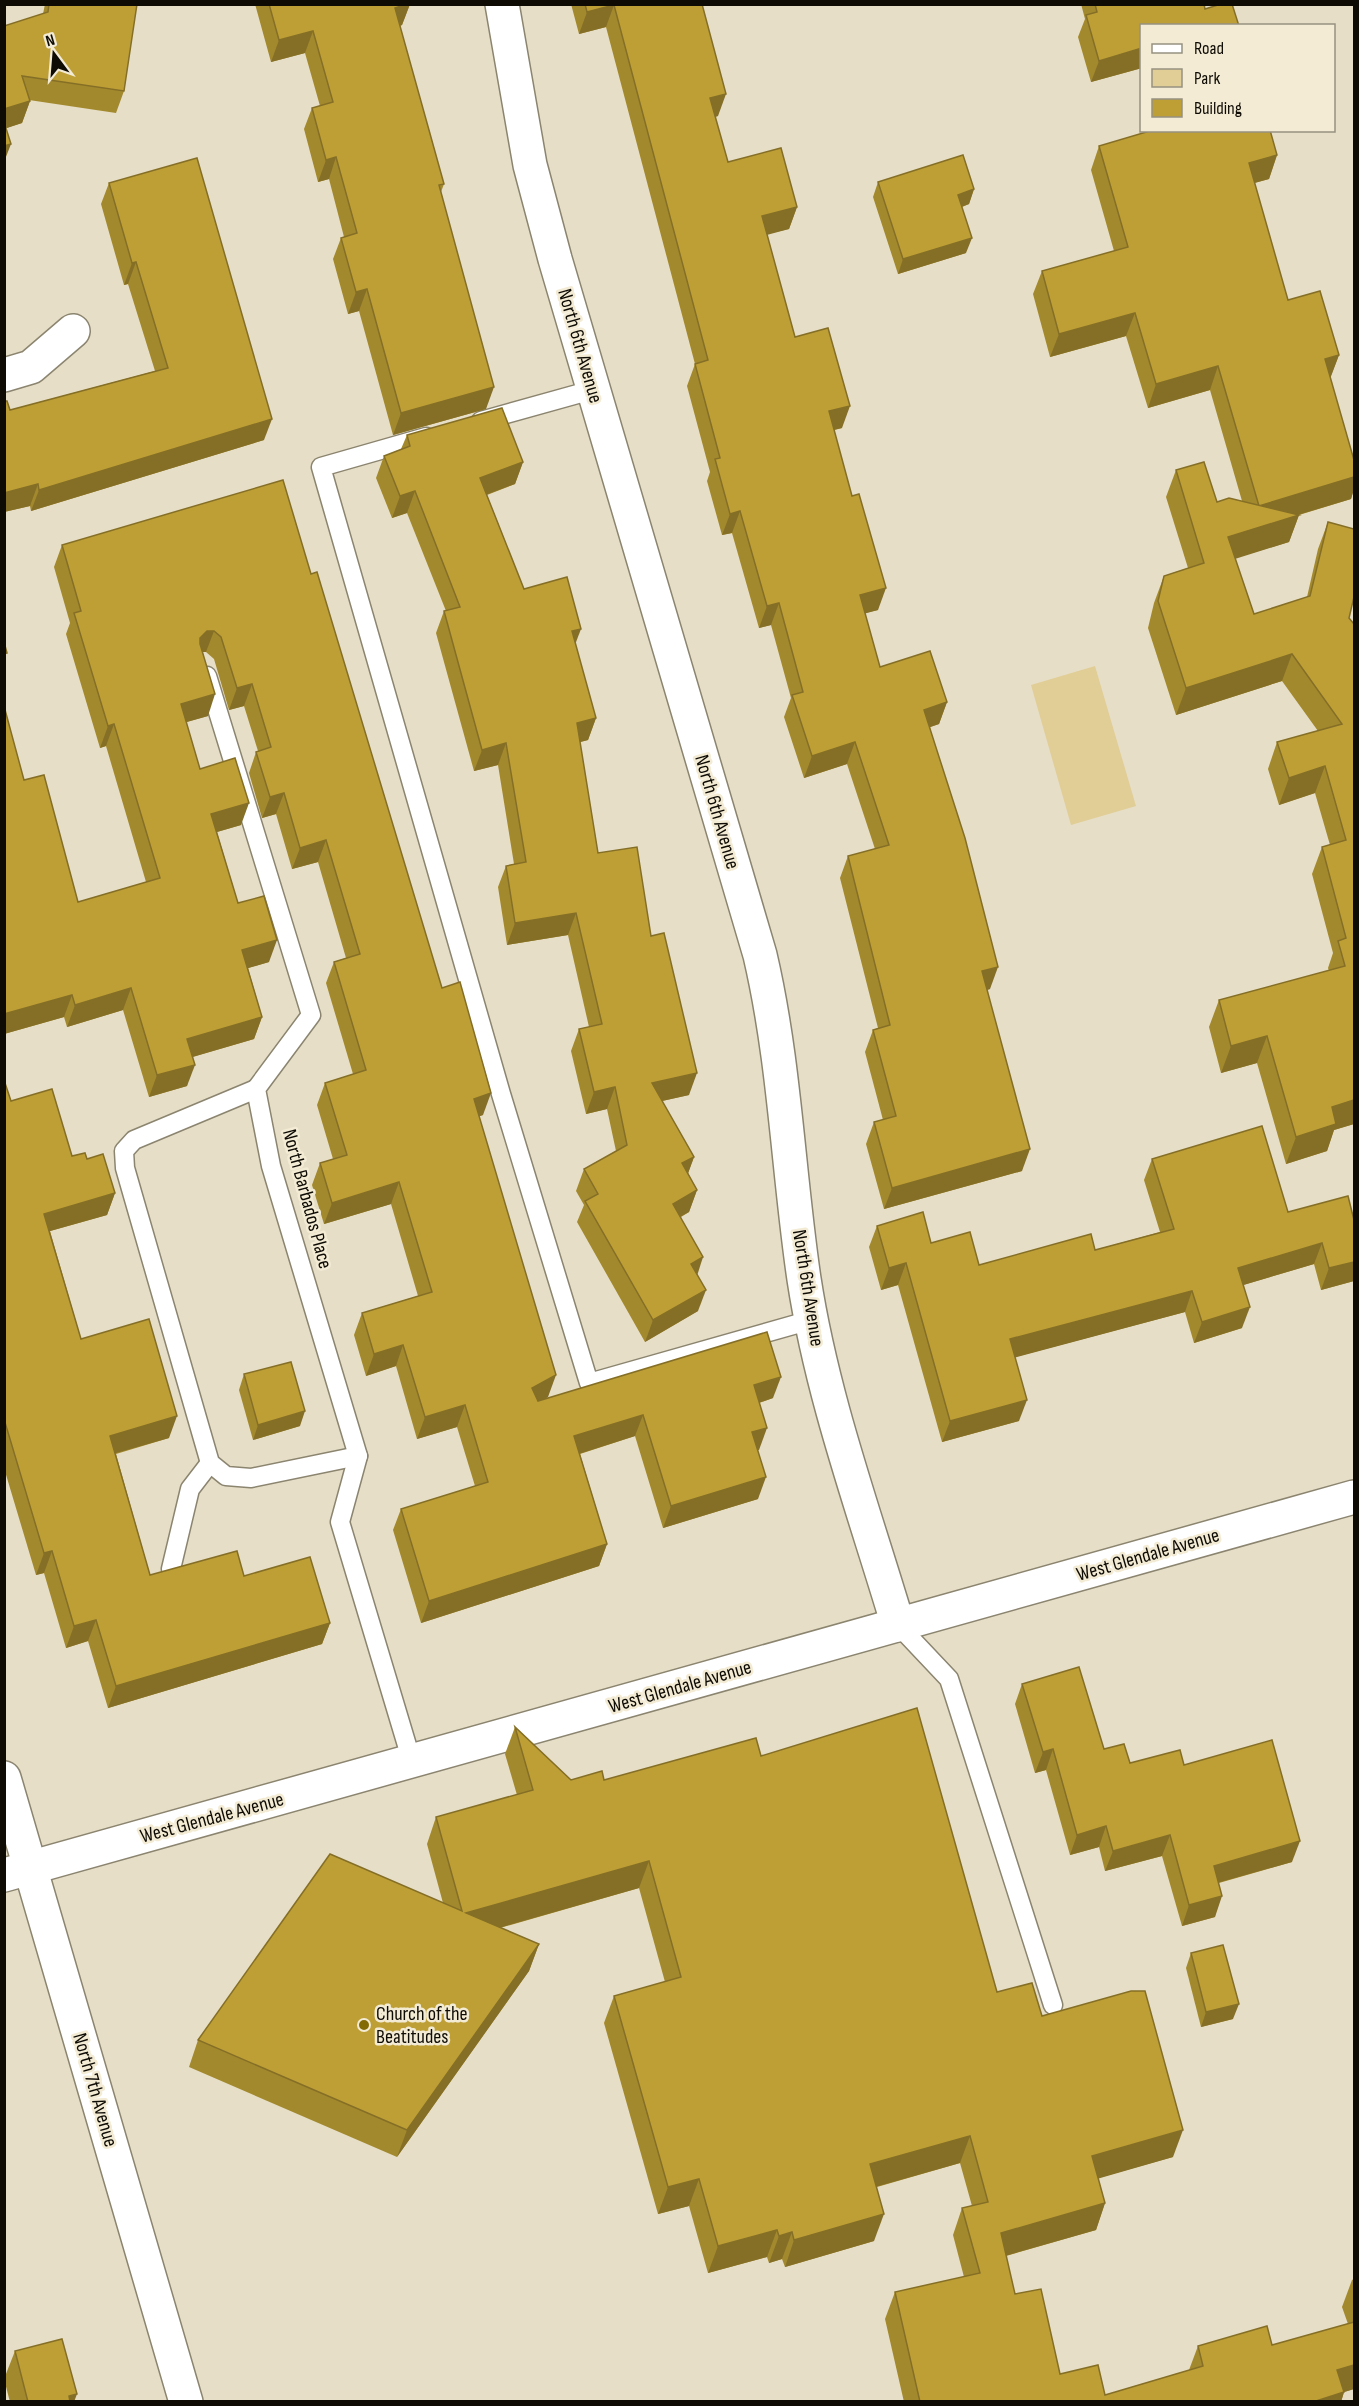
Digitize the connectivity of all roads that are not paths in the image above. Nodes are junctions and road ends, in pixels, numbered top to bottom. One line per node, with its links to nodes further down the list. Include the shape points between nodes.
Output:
1 (502, 4): 4 (main road, North 6th Avenue, via 530,165)
2 (73, 331): 3 (main road, via 31,367)
3 (4, 375)
4 (592, 390): 7 (main road, North 6th Avenue, via 760,955 773,1010); 7 (lane, via 321,467 501,1094 589,1383)
5 (203, 663): 6 (lane, via 311,1015)
6 (256, 1089): 8 (lane, North Barbados Place, via 271,1166); 9 (lane, via 134,1140 124,1151 125,1168)
7 (812, 1320): 12 (main road, North 6th Avenue, via 822,1375)
8 (358, 1456): 9 (lane, via 251,1478 226,1476); 13 (lane, via 340,1522)
9 (210, 1463): 11 (lane, via 190,1489)
10 (1354, 1497): 12 (main road, West Glendale Avenue)
11 (171, 1569)
12 (898, 1625): 13 (main road, West Glendale Avenue); 16 (lane, via 949,1679)
13 (412, 1762): 15 (main road, West Glendale Avenue)
14 (4, 1778): 15 (main road, North 7th Avenue)
15 (17, 1871): 17 (main road, North 7th Avenue)
16 (1053, 2005)
17 (186, 2402)

